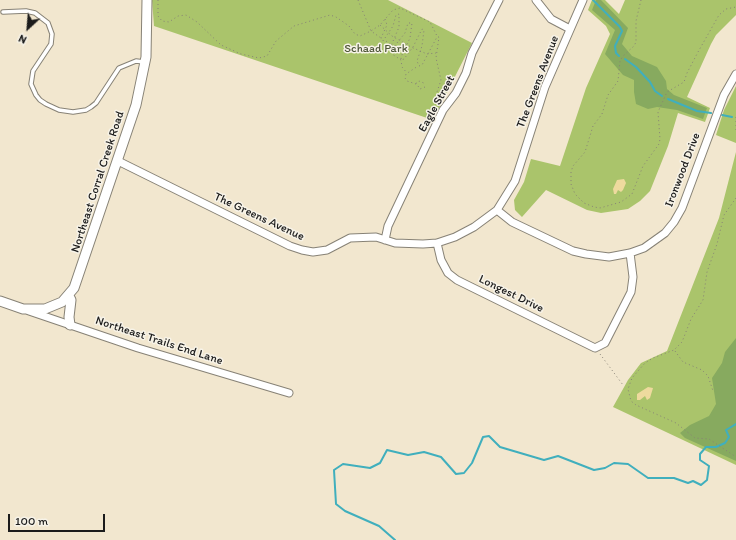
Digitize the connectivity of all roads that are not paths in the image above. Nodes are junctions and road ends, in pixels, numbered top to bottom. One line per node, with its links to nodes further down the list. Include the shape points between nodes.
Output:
1 (147, 0): 7 (street, Northeast Corral Creek Road, via 148,35)
2 (499, 0): 11 (street, Eagle Street, via 472,53 466,73 441,116 388,226)
3 (536, 0): 6 (street, via 551,19)
4 (583, 0): 6 (street, The Greens Avenue)
5 (3, 12): 7 (lane, via 35,12 48,23 52,34 51,44 34,71 32,84 40,100 59,110 86,110 96,103 119,68 136,61)
6 (570, 29): 10 (street, The Greens Avenue, via 545,87 515,181)
7 (145, 62): 9 (street, Northeast Corral Creek Road, via 136,105)
8 (736, 74): 13 (street, Ironwood Drive, via 724,95 687,197 674,222 655,241)
9 (118, 161): 11 (street, The Greens Avenue, via 302,250 327,250 350,238 376,237); 14 (street, Northeast Corral Creek Road, via 80,273)
10 (497, 210): 12 (street, The Greens Avenue, via 464,233); 13 (street, Ironwood Drive, via 512,222 573,251 609,257)
11 (385, 240): 12 (street, The Greens Avenue, via 408,244)
12 (437, 243): 13 (street, Longest Drive, via 441,260 448,273 457,280 595,348 606,343 631,292 633,277)
13 (630, 253)
14 (69, 296): 16 (street, via 55,306 45,309); 17 (street)
15 (0, 301): 16 (street)
16 (23, 309): 17 (street, Northeast Trails End Lane)
17 (70, 325): 18 (street, Northeast Trails End Lane)
18 (289, 393)

